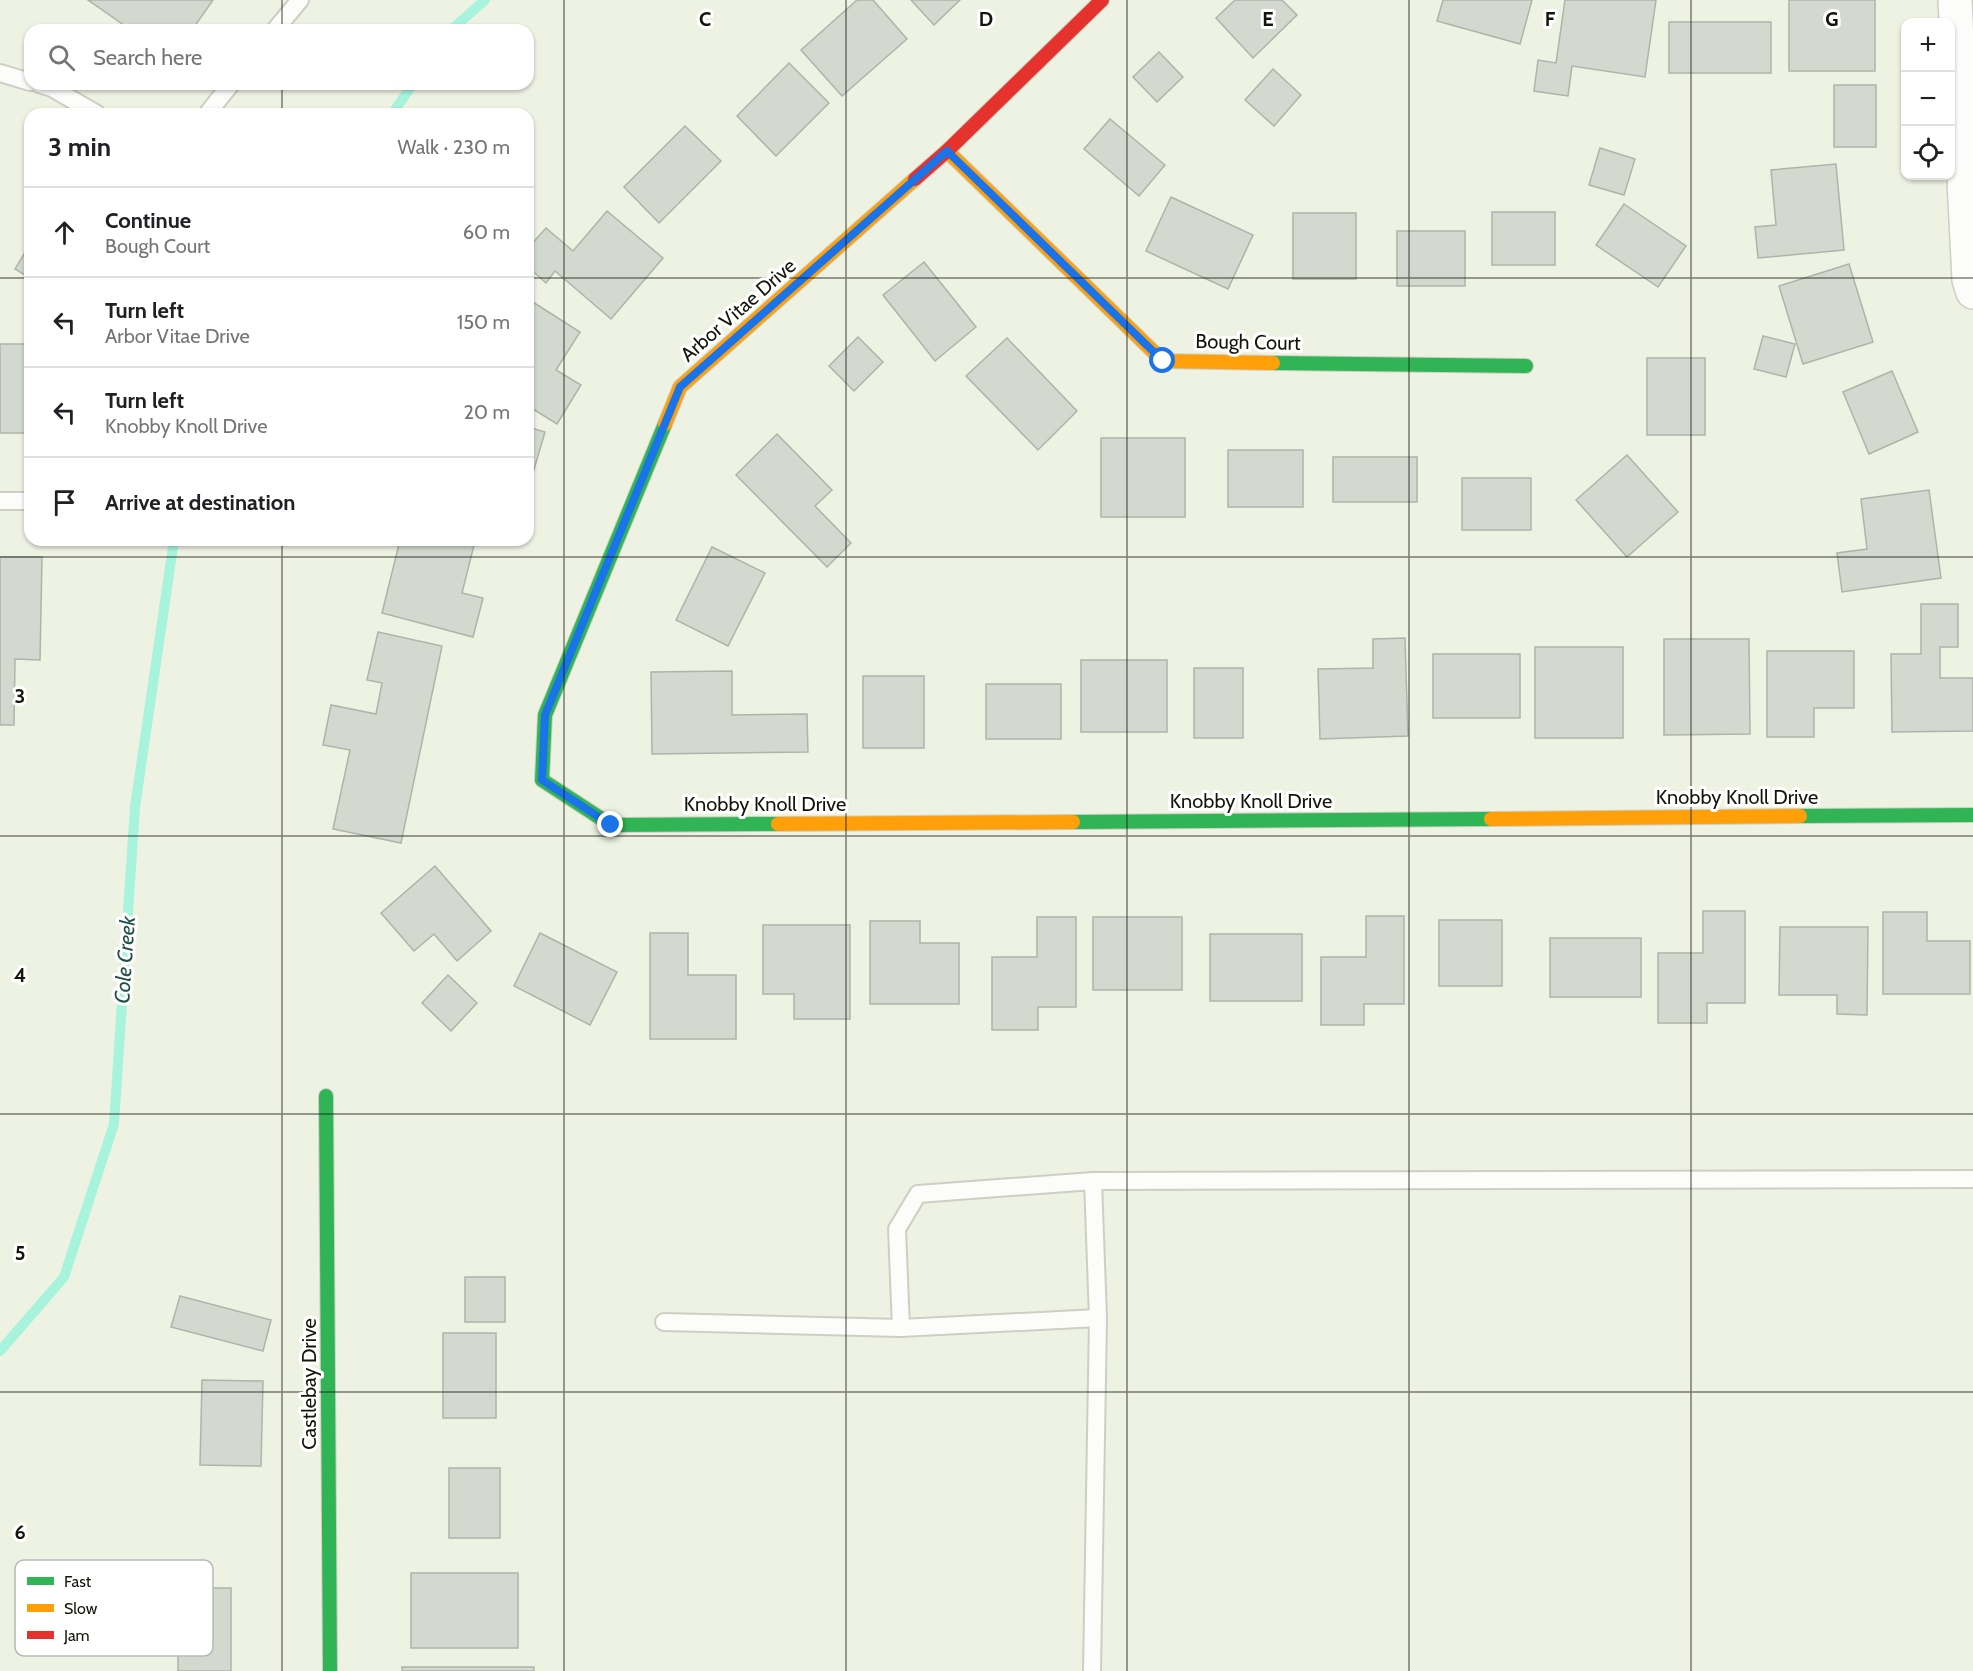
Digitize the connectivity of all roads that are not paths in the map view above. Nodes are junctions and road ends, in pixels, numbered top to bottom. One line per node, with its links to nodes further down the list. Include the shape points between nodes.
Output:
1 (300, 0): 4 (lane)
2 (1102, 0): 11 (street, Arbor Vitae Drive)
3 (1955, 0): 12 (street)
4 (280, 24)
5 (0, 73): 6 (lane)
6 (24, 80)
7 (55, 90): 9 (lane)
8 (226, 90): 10 (lane)
9 (87, 108)
10 (212, 108)
11 (947, 151): 13 (street, Bough Court, via 1163,361); 16 (street, Arbor Vitae Drive, via 680,387 545,715)
12 (1973, 292)
13 (1526, 366)
14 (0, 501): 15 (lane)
15 (24, 501)
16 (542, 780): 17 (street, Knobby Knoll Drive, via 611,825)
17 (1973, 815)
18 (326, 1096): 24 (street, Castlebay Drive)
19 (1973, 1179): 20 (lane)
20 (1093, 1181): 21 (lane); 23 (lane, via 918,1194 897,1229)
21 (1098, 1318): 23 (lane); 25 (lane)
22 (664, 1322): 23 (lane)
23 (901, 1328)
24 (330, 1671)
25 (1092, 1671)

